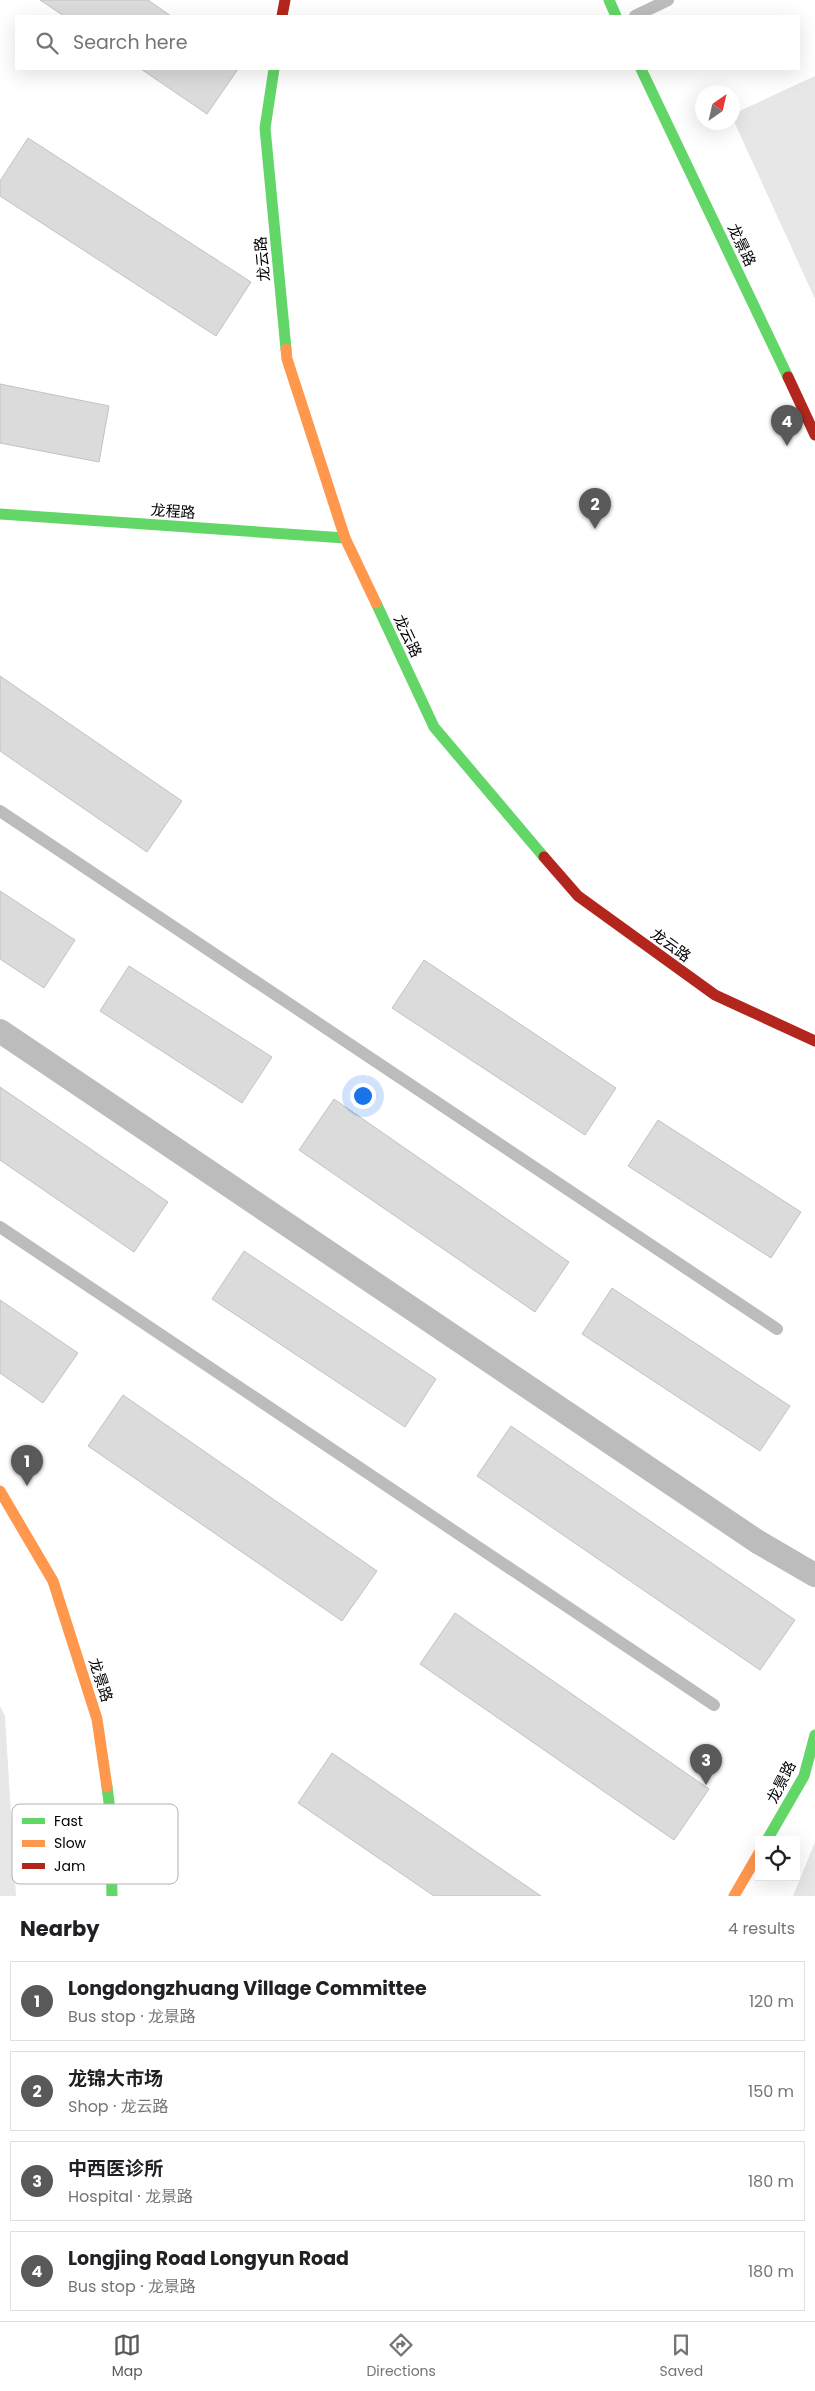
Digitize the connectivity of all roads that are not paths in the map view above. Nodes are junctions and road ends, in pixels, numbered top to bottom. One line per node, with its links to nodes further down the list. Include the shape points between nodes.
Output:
1 (285, 0): 4 (street)
2 (609, 0): 5 (street)
3 (668, 0): 6 (lane)
4 (282, 15)
5 (616, 15)
6 (637, 15)
7 (274, 70): 11 (street, 龙云路, via 265,128 287,360)
8 (641, 70): 9 (street, 龙景路)
9 (815, 434)
10 (0, 514): 11 (street, 龙程路)
11 (345, 538): 14 (street, 龙云路, via 434,727 578,896 715,996)
12 (0, 811): 16 (lane)
13 (0, 1031): 18 (street, via 758,1542)
14 (815, 1042)
15 (0, 1227): 19 (lane)
16 (777, 1329)
17 (0, 1491): 21 (street, 龙景路, via 53,1581 98,1720)
18 (815, 1575)
19 (714, 1706)
20 (815, 1735): 22 (street, 龙景路, via 804,1776)
21 (109, 1804)
22 (769, 1836)
23 (755, 1860): 24 (street)
24 (734, 1896)

